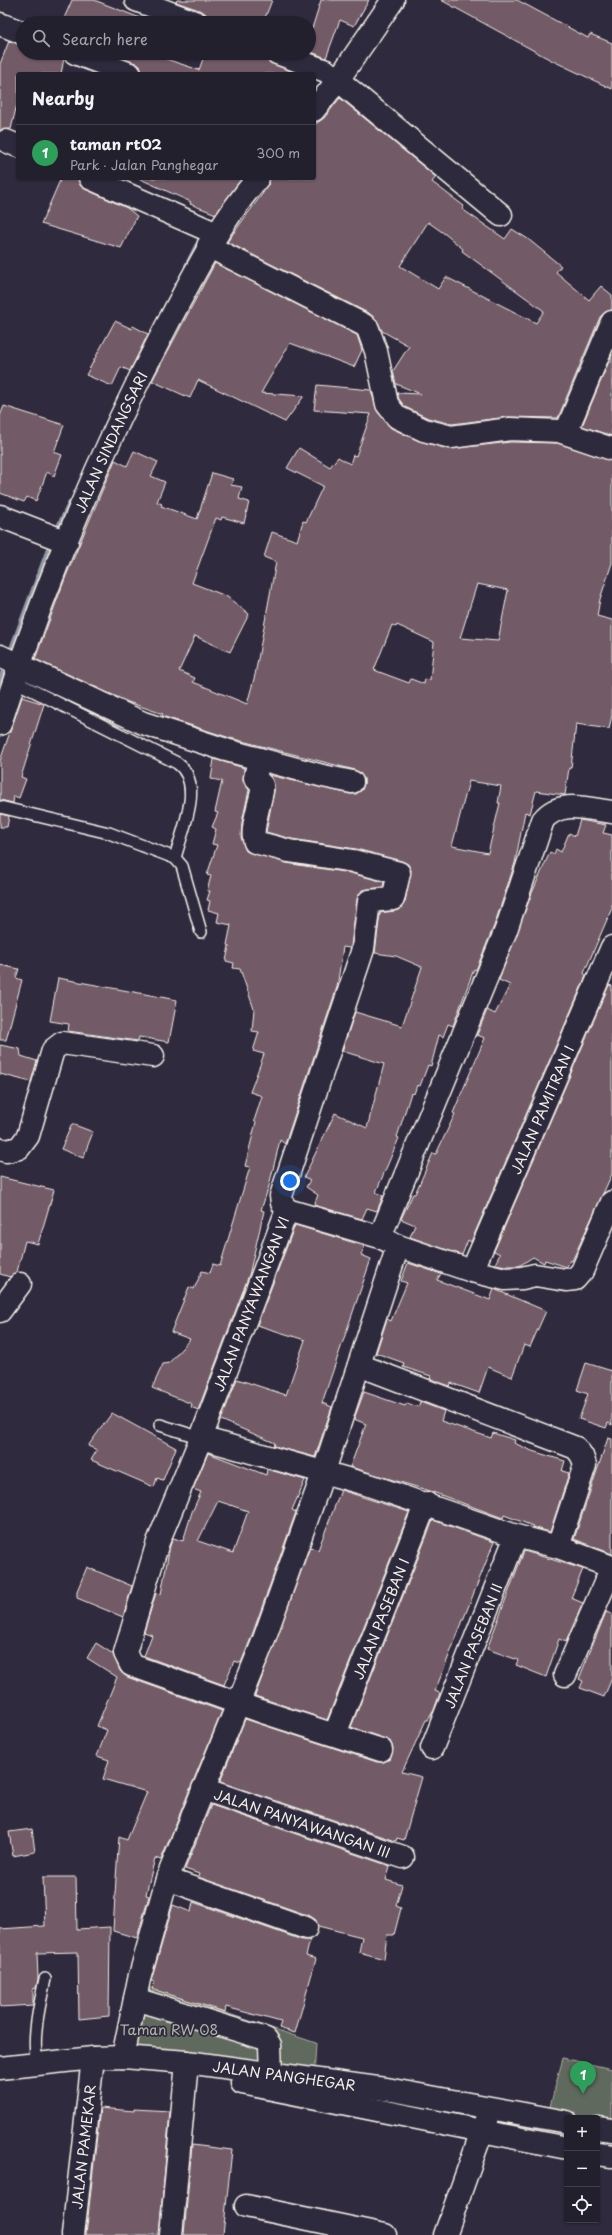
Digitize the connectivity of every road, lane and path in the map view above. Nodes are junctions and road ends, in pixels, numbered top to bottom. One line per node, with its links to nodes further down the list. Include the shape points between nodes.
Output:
1 (136, 0): 3 (street)
2 (393, 0): 9 (street)
3 (179, 16)
4 (0, 24): 5 (street)
5 (16, 30)
6 (93, 60): 8 (street)
7 (296, 60): 9 (street, via 326,71)
8 (125, 72)
9 (338, 80): 10 (street); 13 (street)
10 (316, 108)
11 (94, 180): 14 (street)
12 (256, 180): 14 (street, JALAN SINDANGSARI)
13 (501, 214)
14 (212, 240): 16 (street, via 364,325 376,351 387,404 397,417 424,430 451,437 510,429); 19 (street, JALAN SINDANGSARI)
15 (612, 322): 16 (street)
16 (566, 432): 17 (street)
17 (612, 449)
18 (0, 516): 19 (street)
19 (58, 538): 20 (street, JALAN SINDANGSARI)
20 (11, 666): 21 (street, JALAN SINDANGSARI); 22 (street, via 143,723); 26 (lane, via 185,768 192,794)
21 (0, 724)
22 (259, 759): 23 (street); 32 (street, JALAN PANYAWANGAN VI, via 255,778 262,785 262,791 255,826 255,842 395,870 399,873 394,900 369,901 363,949 281,1196)
23 (352, 782)
24 (0, 807): 26 (lane, via 109,833)
25 (612, 812): 33 (street, via 563,807 550,811 543,820 506,930)
26 (175, 858): 27 (lane, via 182,866)
27 (201, 932)
28 (612, 947): 34 (street, JALAN PAMITRAN I)
29 (153, 1056): 30 (street, via 62,1043 53,1050 28,1136 19,1148)
30 (0, 1149)
31 (612, 1202): 34 (street, via 582,1272 575,1279 535,1275 505,1279)
32 (287, 1210): 33 (street); 39 (street, JALAN PANYAWANGAN VI)
33 (389, 1241): 34 (street); 37 (street)
34 (472, 1271)
35 (20, 1284): 36 (street)
36 (0, 1311)
37 (359, 1365): 40 (street); 43 (street, via 576,1448 585,1465)
38 (160, 1425): 39 (lane)
39 (201, 1438): 40 (street); 46 (street, JALAN PANYAWANGAN VI, via 158,1542 125,1653 131,1665)
40 (324, 1471): 41 (street); 46 (street, via 263,1642)
41 (426, 1503): 42 (street); 47 (street, JALAN PASEBAN I)
42 (515, 1540): 43 (street); 48 (street, JALAN PASEBAN II)
43 (558, 1547): 44 (street)
44 (612, 1567): 45 (street)
45 (565, 1675)
46 (238, 1703): 47 (street, JALAN PANYAWANGAN VI); 50 (street)
47 (335, 1734): 49 (street, JALAN PANYAWANGAN VI)
48 (432, 1748)
49 (381, 1750)
50 (203, 1789): 51 (street, JALAN PANYAWANGAN III, via 228,1800); 52 (street)
51 (402, 1857)
52 (167, 1879): 53 (street); 55 (street)
53 (306, 1928)
54 (44, 1979): 59 (lane, via 36,2029)
55 (135, 1999): 57 (street); 61 (street, via 266,2040 270,2045)
56 (93, 2058): 57 (street, JALAN PANGHEGAR); 59 (street, JALAN PANGHEGAR); 72 (street, JALAN PAMEKAR)
57 (123, 2058): 58 (street, JALAN PANGHEGAR)
58 (187, 2062): 61 (street, JALAN PANGHEGAR); 73 (street)
59 (37, 2064): 60 (street, JALAN PANGHEGAR)
60 (0, 2068)
61 (271, 2073): 63 (street, JALAN PANGHEGAR, via 392,2090)
62 (242, 2083): 67 (street)
63 (490, 2109): 64 (street, JALAN PANGHEGAR); 67 (street)
64 (564, 2121)
65 (600, 2128): 66 (street)
66 (612, 2130)
67 (482, 2131): 68 (street); 75 (street)
68 (564, 2147)
69 (600, 2154): 70 (street)
70 (612, 2156)
71 (246, 2206): 74 (street)
72 (73, 2235)
73 (171, 2235)
74 (385, 2235)
75 (445, 2235)

